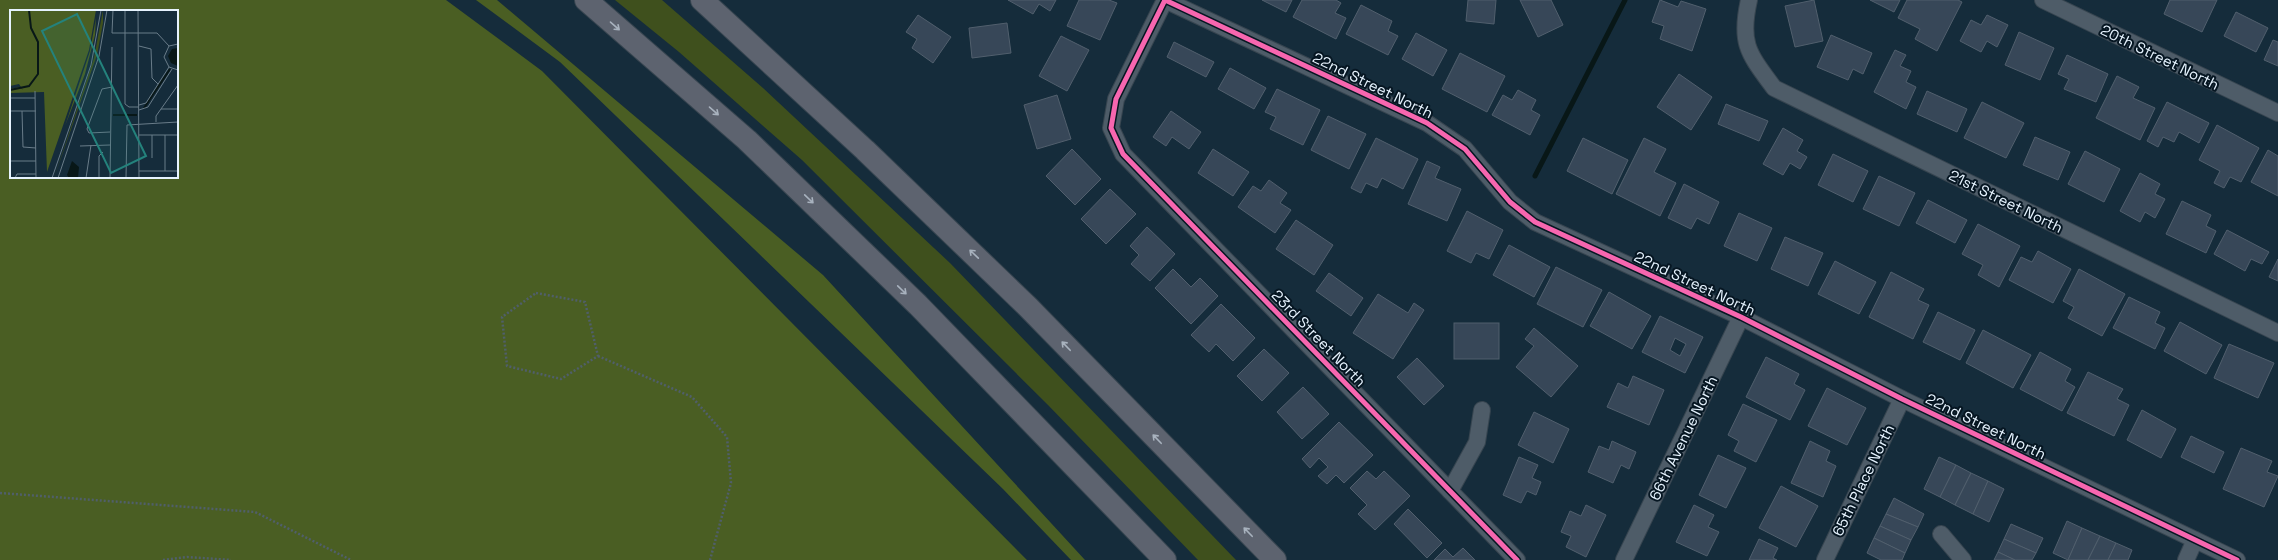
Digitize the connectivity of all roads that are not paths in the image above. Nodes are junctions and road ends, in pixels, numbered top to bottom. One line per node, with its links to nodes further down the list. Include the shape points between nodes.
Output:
1 (586, 0): 14 (highway, one-way to 14, via 747,140 793,184 918,305)
2 (702, 0): 15 (highway, one-way to 2, via 1028,306 865,150)
3 (1165, 0): 7 (street, 22nd Street North, via 1427,123 1465,149 1510,202 1535,222); 11 (street, 23rd Street North, via 1116,99 1111,128 1123,154)
4 (1749, 0): 8 (street, 21st Street North, via 1744,22 1748,52 1774,88)
5 (2043, 0): 6 (street, 20th Street North)
6 (2278, 114)
7 (1741, 317): 9 (street, 22nd Street North); 17 (street, 66th Avenue North)
8 (2278, 333)
9 (1902, 399): 13 (street, 22nd Street North); 18 (street, 65th Place North)
10 (1482, 410): 11 (street, via 1477,442)
11 (1450, 491): 16 (street, 23rd Street North)
12 (1941, 534): 19 (street)
13 (2195, 540): 20 (street); 21 (street, 22nd Street North)
14 (1165, 560)
15 (1275, 560)
16 (1517, 560)
17 (1624, 560)
18 (1825, 560)
19 (1963, 560)
20 (2186, 560)
21 (2237, 560)

